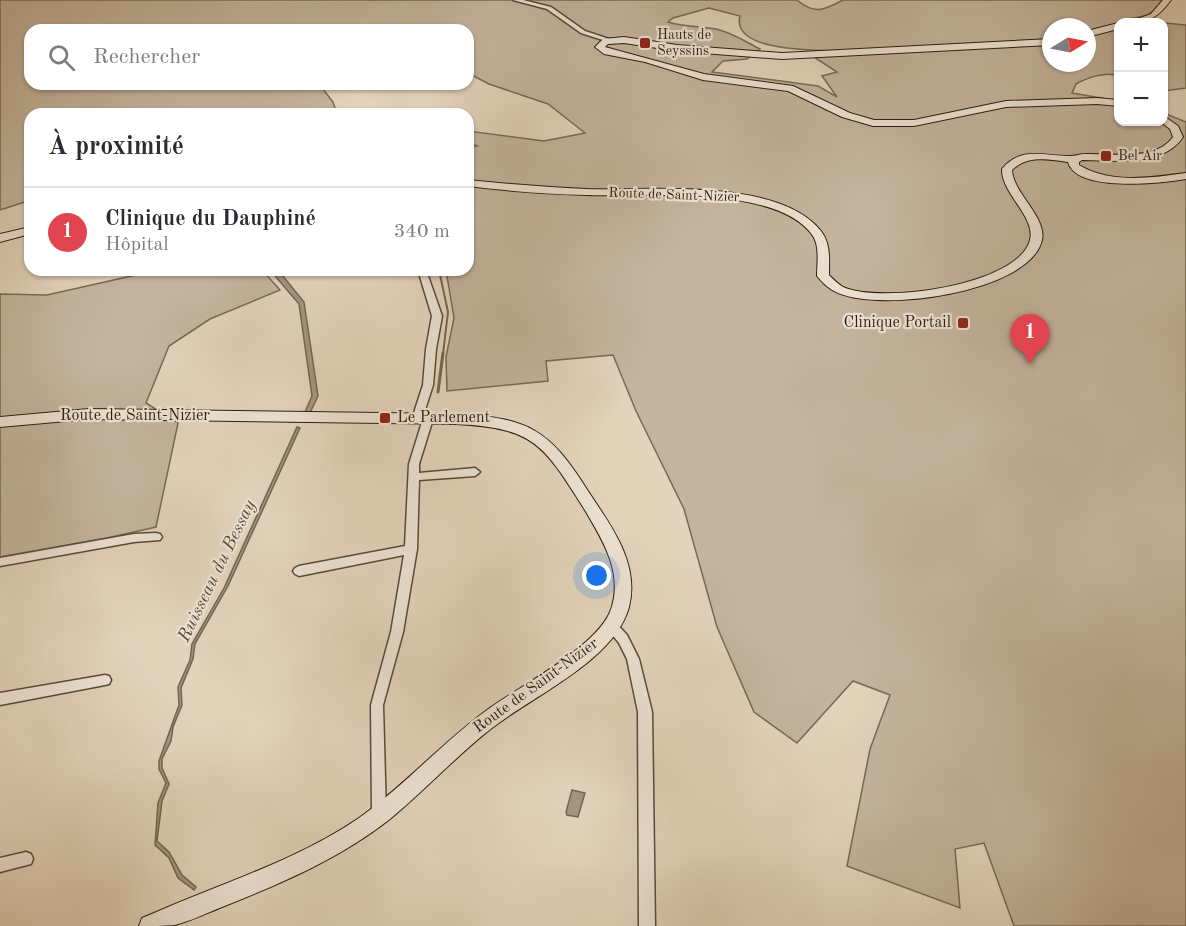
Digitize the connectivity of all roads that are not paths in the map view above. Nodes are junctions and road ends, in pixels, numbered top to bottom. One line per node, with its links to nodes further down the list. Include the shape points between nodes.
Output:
1 (516, 0): 6 (street, via 549,9 583,32)
2 (1167, 0): 3 (main road, via 1154,16)
3 (1147, 18)
4 (1114, 27): 5 (main road)
5 (1096, 32)
6 (609, 40): 7 (main road, via 782,56); 8 (main road, via 599,47 603,51 713,79 790,88 846,115 873,123 914,123 1006,104)
7 (1042, 42)
8 (1114, 103)
9 (1168, 123): 10 (main road, via 1178,135 1168,149 1146,155)
10 (1073, 160): 11 (main road, via 1082,171 1113,179); 12 (main road, Route de Saint-Nizier, via 1045,156 1014,161 1006,173 1035,231 1036,242 1018,265 944,294 908,297 854,294 834,288 823,276 823,244 816,231 796,216 761,202 712,194 537,190)
11 (1186, 176)
12 (474, 184)
13 (24, 232): 14 (main road)
14 (0, 238)
15 (424, 276): 16 (street, via 437,316)
16 (422, 419): 17 (main road, Route de Saint-Nizier, via 89,414); 19 (street); 24 (main road, Route de Saint-Nizier, via 475,419 517,426 538,437 559,456 610,537 620,562 622,598)
17 (0, 422)
18 (475, 472): 19 (street)
19 (415, 477): 21 (street)
20 (156, 537): 22 (street)
21 (411, 549): 23 (street); 27 (street, via 396,632 377,705)
22 (0, 562)
23 (299, 571)
24 (611, 626): 27 (main road, Route de Saint-Nizier, via 595,645 470,734); 31 (street, via 633,659 645,712)
25 (105, 680): 26 (street)
26 (0, 699)
27 (379, 814): 30 (main road, Route de Saint-Nizier, via 350,835 294,865)
28 (26, 860): 29 (street)
29 (0, 865)
30 (150, 926)
31 (647, 926)

